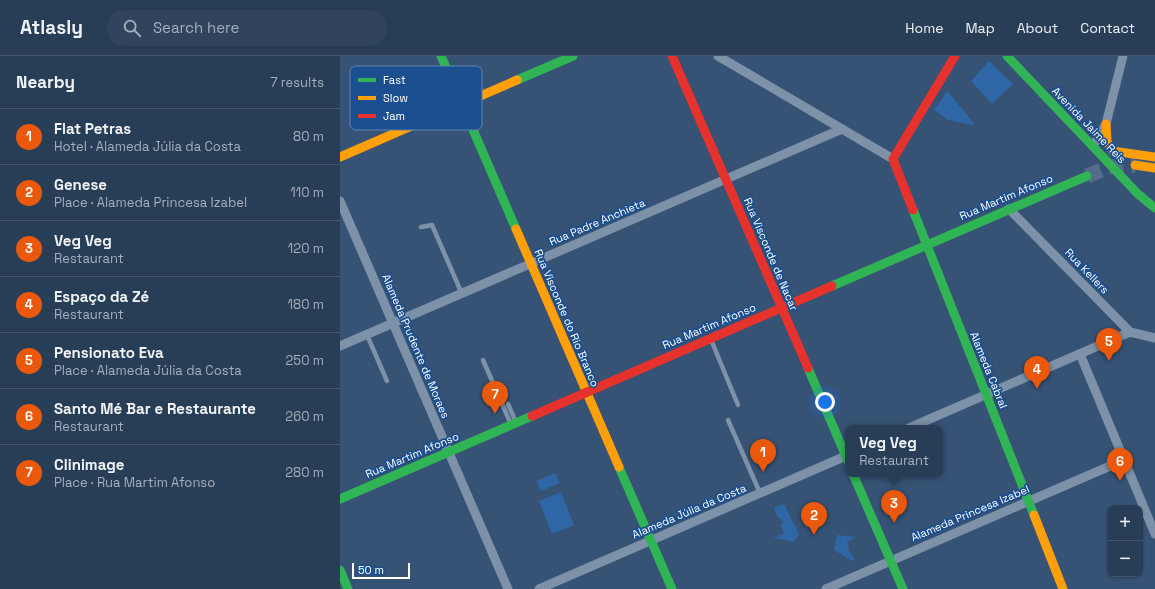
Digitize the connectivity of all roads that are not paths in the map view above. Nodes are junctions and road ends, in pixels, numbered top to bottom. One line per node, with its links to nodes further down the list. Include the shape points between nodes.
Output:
1 (441, 56): 8 (street, Rua Visconde do Rio Branco)
2 (573, 56): 9 (street)
3 (672, 56): 21 (street, Rua Visconde de Nacar)
4 (718, 56): 11 (street)
5 (955, 56): 17 (street)
6 (1007, 56): 14 (street, Avenida Jaime Reis)
7 (1123, 56): 10 (street)
8 (445, 66)
9 (482, 95)
10 (1106, 124): 14 (street); 16 (street, via 1107,142 1112,151)
11 (842, 129): 17 (street); 21 (street, Rua Padre Anchieta)
12 (401, 130): 15 (street)
13 (473, 130): 27 (street, Rua Visconde do Rio Branco)
14 (1093, 146): 23 (street, Avenida Jaime Reis, via 1141,197)
15 (340, 156)
16 (1155, 157)
17 (893, 159): 26 (street, Alameda Cabral)
18 (1135, 165): 19 (street)
19 (1155, 168)
20 (1087, 176): 24 (street, Rua Martim Afonso)
21 (726, 179): 27 (street, Rua Padre Anchieta); 29 (street, Rua Visconde de Nacar)
22 (340, 201): 30 (street, Alameda Prudente de Moraes)
23 (1155, 208)
24 (1009, 209): 26 (street, Rua Martim Afonso); 31 (street, Rua Kellers)
25 (421, 227): 28 (lane, via 432,225)
26 (927, 245): 29 (street, Rua Martim Afonso); 40 (street, Alameda Cabral)
27 (531, 264): 28 (street, Rua Padre Anchieta); 39 (street, Rua Visconde do Rio Branco)
28 (462, 294): 30 (street, Rua Padre Anchieta)
29 (782, 308): 34 (street, Rua Martim Afonso); 47 (street, Rua Visconde de Nacar)
30 (393, 323): 32 (street, Rua Padre Anchieta); 46 (street, Alameda Prudente de Moraes)
31 (1130, 332): 33 (street); 36 (street)
32 (367, 335): 35 (street, Rua Padre Anchieta); 38 (lane)
33 (1155, 338)
34 (710, 339): 39 (street, Rua Martim Afonso); 42 (lane)
35 (340, 346)
36 (1080, 354): 40 (street); 49 (street)
37 (483, 360): 44 (lane)
38 (387, 381)
39 (587, 392): 44 (street, Rua Martim Afonso); 55 (street, Rua Visconde do Rio Branco)
40 (986, 394): 45 (street); 53 (street, Alameda Cabral)
41 (508, 404): 44 (lane)
42 (738, 405)
43 (728, 420): 51 (lane)
44 (514, 424): 46 (street, Rua Martim Afonso)
45 (916, 425)
46 (449, 452): 52 (street, Rua Martim Afonso); 59 (street, Alameda Prudente de Moraes)
47 (845, 452)
48 (845, 458): 51 (street, Alameda Júlia da Costa)
49 (1124, 460): 53 (street, Alameda Princesa Izabel); 54 (street)
50 (855, 477): 56 (street)
51 (760, 493): 55 (street, Alameda Júlia da Costa)
52 (340, 499)
53 (1028, 501): 56 (street, Alameda Princesa Izabel); 64 (street, Alameda Cabral)
54 (1155, 534)
55 (651, 540): 60 (street, Alameda Júlia da Costa); 61 (street, Rua Visconde do Rio Branco)
56 (891, 561): 62 (street, Alameda Princesa Izabel); 63 (street)
57 (340, 570): 58 (street)
58 (348, 589)
59 (508, 589)
60 (539, 589)
61 (672, 589)
62 (826, 589)
63 (903, 589)
64 (1063, 589)

